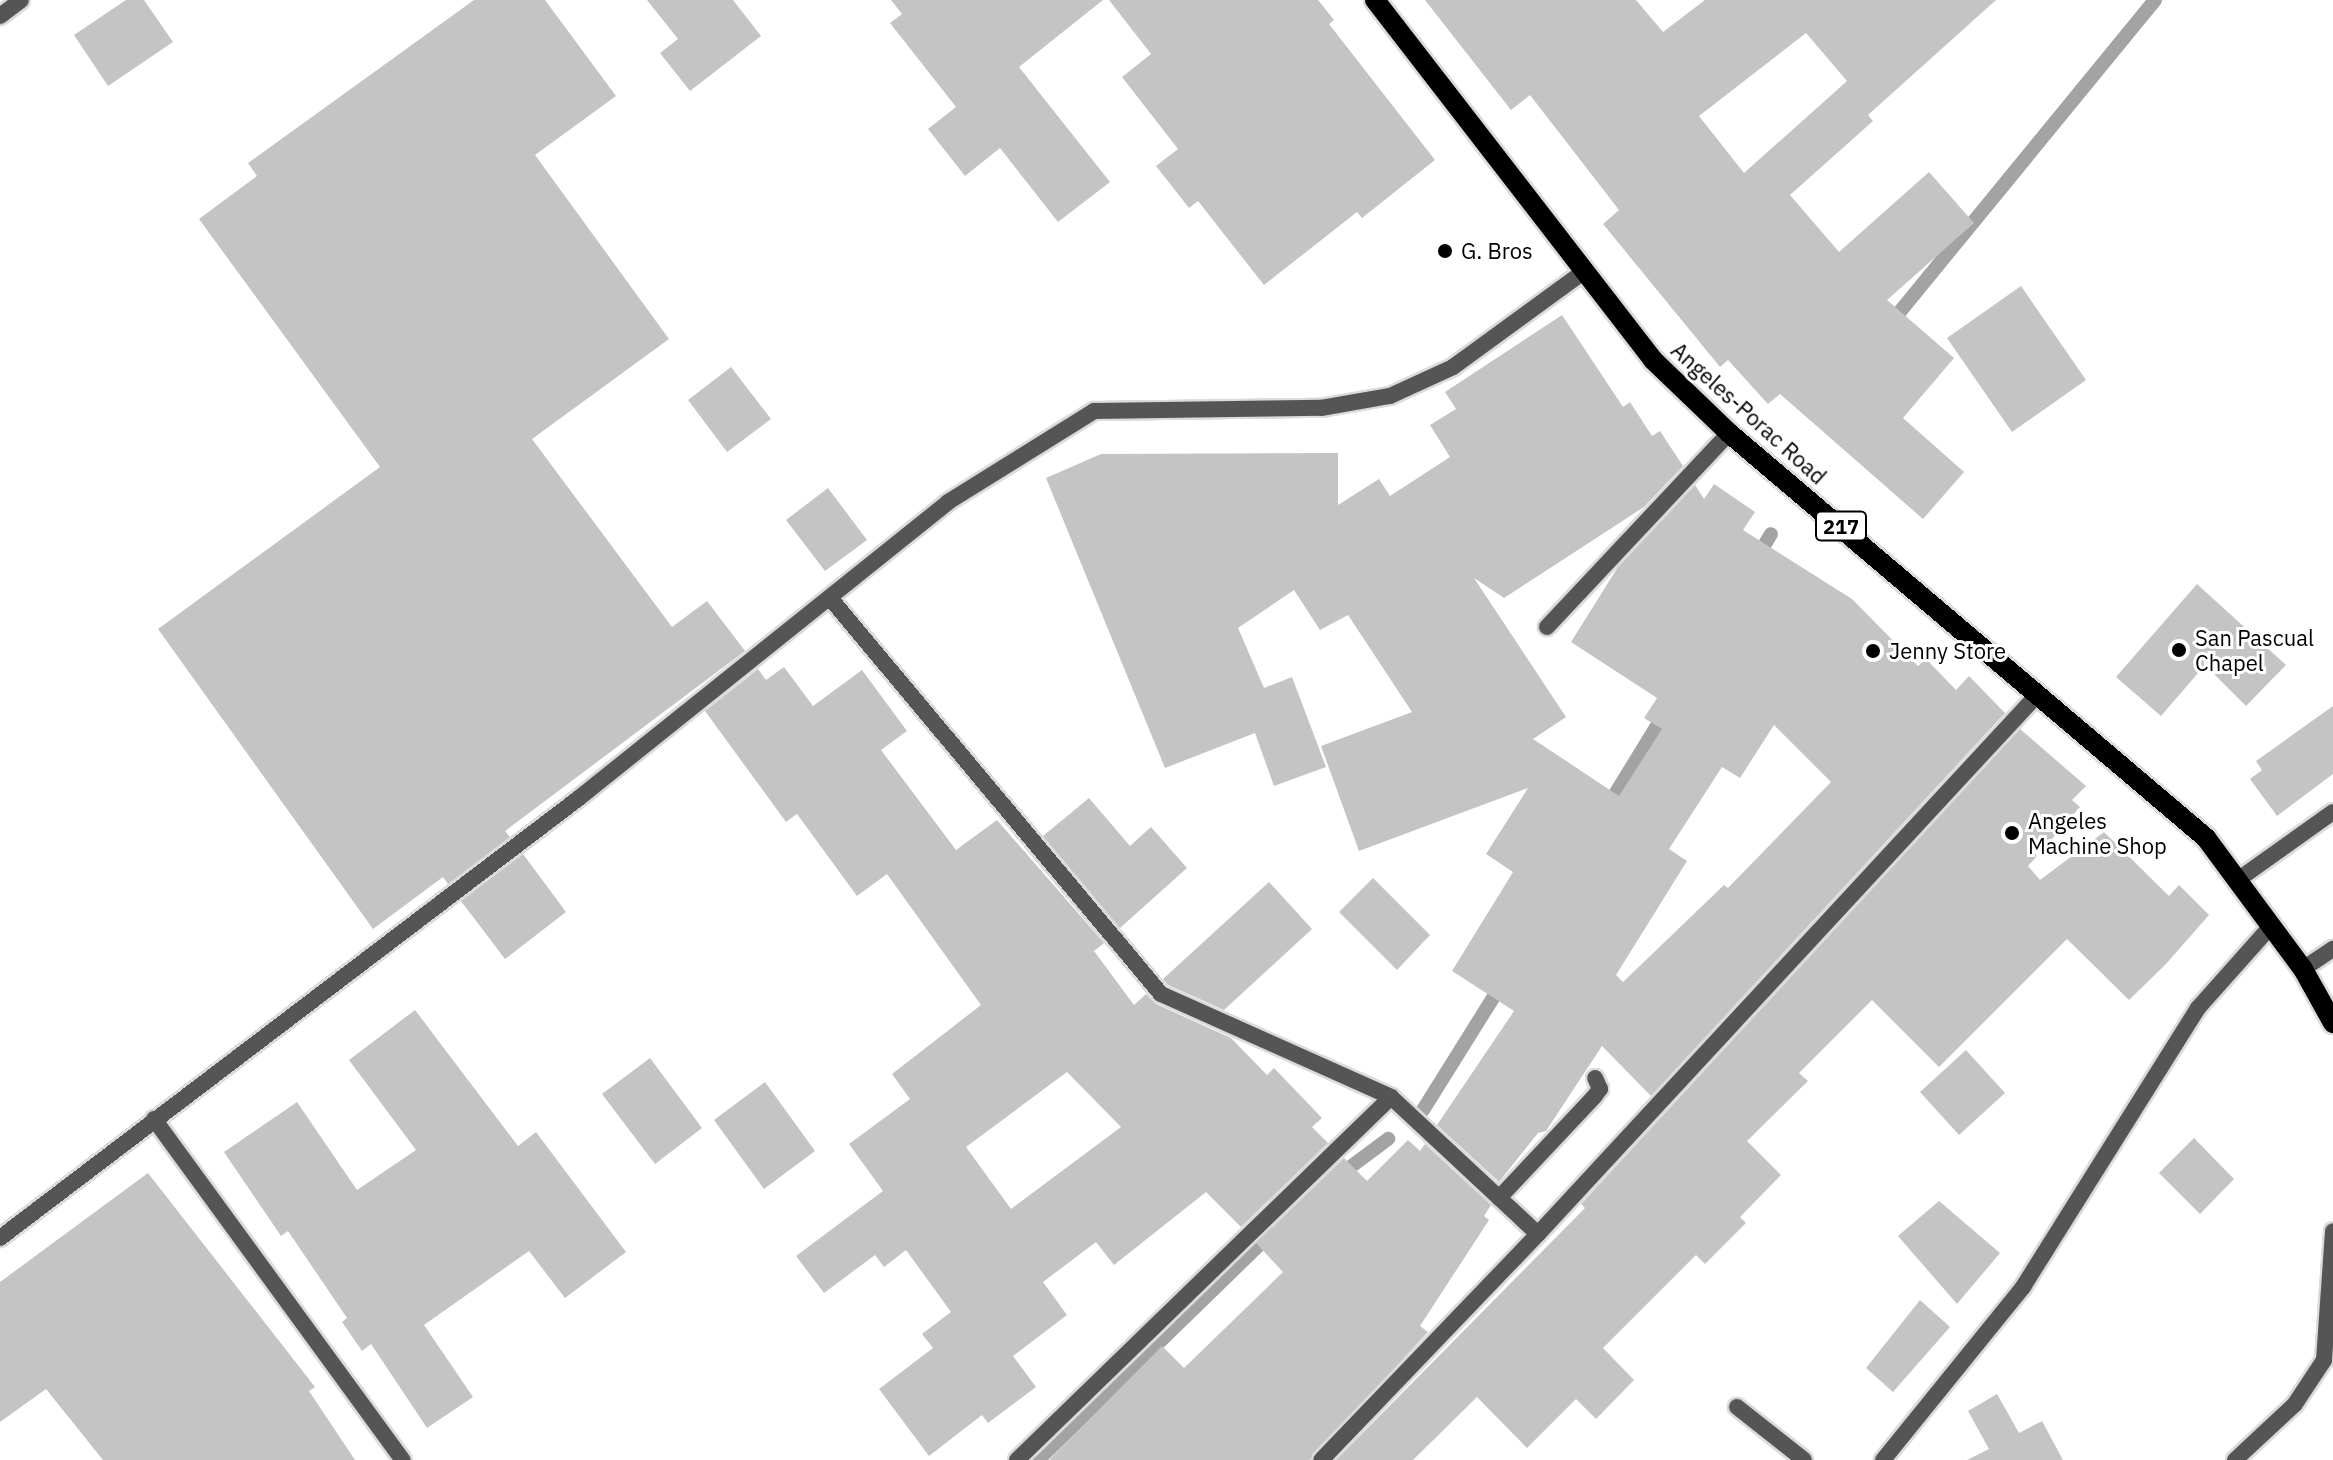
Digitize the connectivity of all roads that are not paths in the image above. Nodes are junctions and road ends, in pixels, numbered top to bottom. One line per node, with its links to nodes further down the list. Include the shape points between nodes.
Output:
1 (21, 0): 3 (street)
2 (1375, 0): 4 (main road, Angeles-Porac Road / 217)
3 (0, 16)
4 (1582, 273): 5 (main road, Angeles-Porac Road / 217, via 1653,360); 6 (street, via 1453,367 1390,396 1321,408 1094,411 948,502)
5 (1729, 433): 7 (street); 8 (main road, Angeles-Porac Road / 217)
6 (830, 598): 16 (street, via 1161,994); 17 (street, via 579,798)
7 (1547, 627)
8 (2038, 694): 10 (main road, Angeles-Porac Road / 217, via 2206,838); 20 (street)
9 (2333, 812): 10 (street)
10 (2239, 879): 11 (main road, Angeles-Porac Road / 217)
11 (2272, 925): 13 (main road, Angeles-Porac Road / 217); 27 (street, via 2198,1008 2023,1287)
12 (2333, 949): 13 (street)
13 (2303, 969): 14 (main road, Angeles-Porac Road / 217)
14 (2333, 1023)
15 (1595, 1078): 18 (street, via 1600,1085 1594,1097)
16 (1391, 1097): 18 (street); 24 (street)
17 (154, 1119): 21 (street); 23 (street)
18 (1499, 1198): 20 (street)
19 (2333, 1231): 28 (street, via 2324,1360 2295,1404)
20 (1538, 1234): 25 (street)
21 (0, 1238)
22 (1737, 1407): 26 (street)
23 (403, 1460)
24 (1017, 1460)
25 (1321, 1460)
26 (1804, 1460)
27 (1883, 1460)
28 (2235, 1460)

